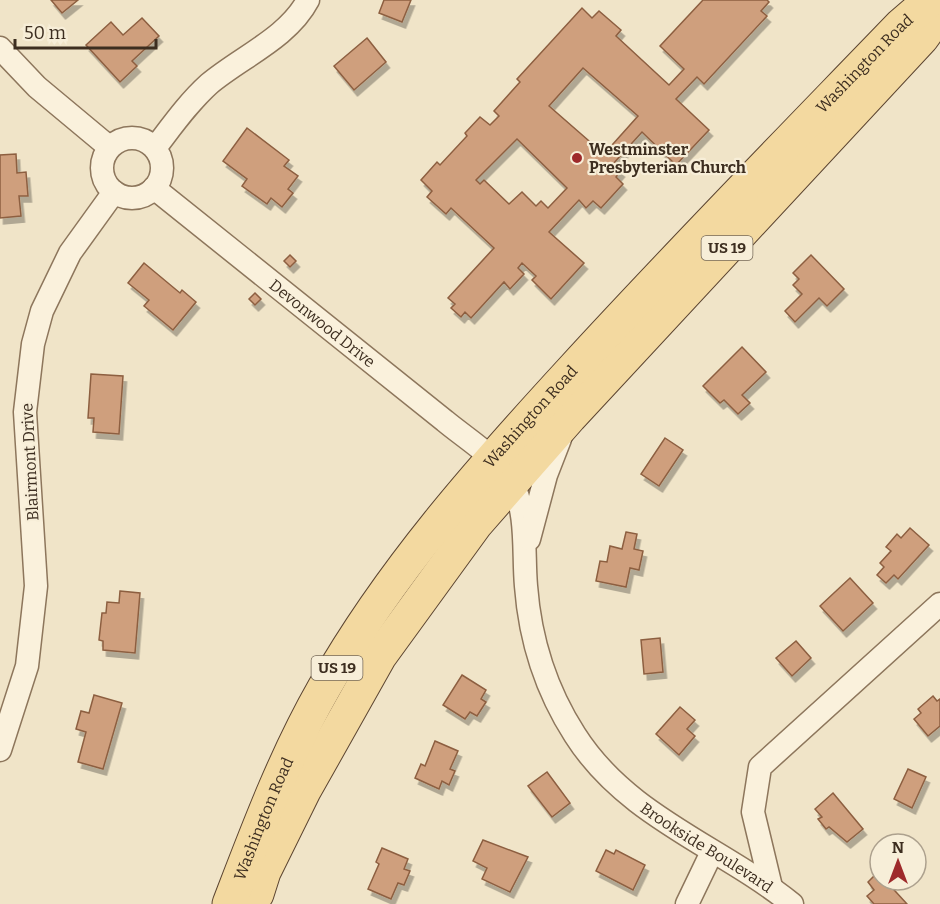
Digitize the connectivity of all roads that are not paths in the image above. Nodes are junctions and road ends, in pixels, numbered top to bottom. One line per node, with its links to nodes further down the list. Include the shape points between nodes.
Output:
1 (308, 0): 6 (street, via 289,26 197,96)
2 (930, 0): 10 (main road, Washington Road / US 19, via 901,25 706,227)
3 (940, 13): 9 (main road, Washington Road / US 19, via 922,38)
4 (0, 48): 5 (street, via 37,87)
5 (110, 147): 6 (street, via 127,138 147,141); 8 (street, via 102,166 103,176)
6 (154, 148): 7 (street, via 162,164)
7 (154, 188): 8 (street, via 130,198); 10 (street, Devonwood Drive)
8 (114, 192): 13 (street, Blairmont Drive, via 70,253 42,311 33,344 25,412 36,586 27,666)
9 (570, 417): 10 (main road, Washington Road / US 19); 11 (street, via 546,475)
10 (501, 470): 11 (street, Brookside Boulevard, via 522,518); 16 (main road, Washington Road / US 19, via 417,548 323,689 280,775); 17 (main road, Washington Road / US 19, via 447,561 380,656 304,791 264,872)
11 (525, 558): 14 (street, Brookside Boulevard, via 528,609 537,651 554,696 576,737 609,779 628,796)
12 (940, 604): 15 (street, Brookside Boulevard, via 760,767 753,812)
13 (0, 750)
14 (712, 852): 15 (street, Brookside Boulevard); 18 (street)
15 (771, 887): 19 (street)
16 (229, 904)
17 (253, 904)
18 (687, 904)
19 (792, 904)

